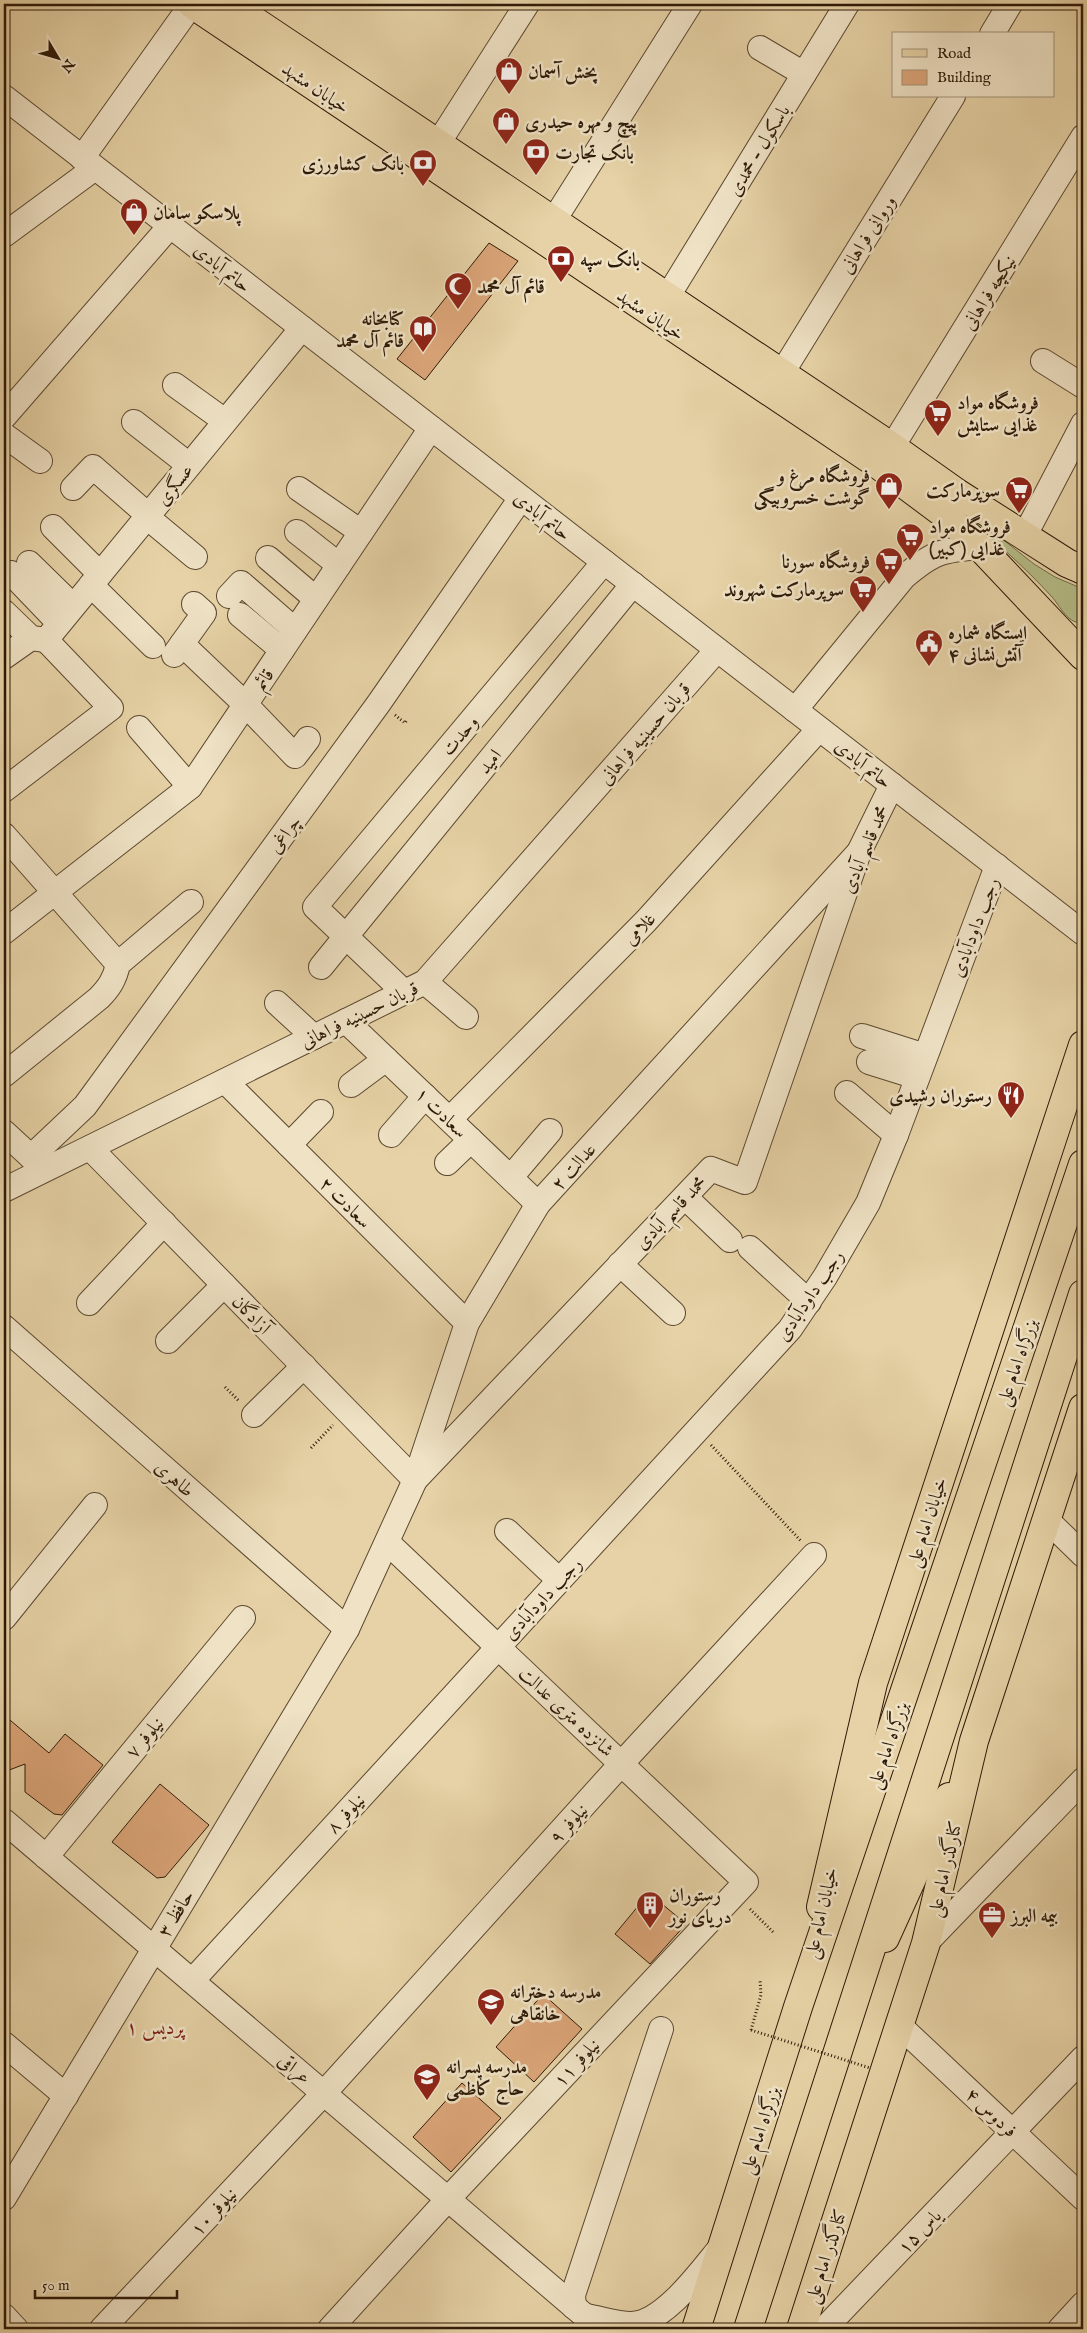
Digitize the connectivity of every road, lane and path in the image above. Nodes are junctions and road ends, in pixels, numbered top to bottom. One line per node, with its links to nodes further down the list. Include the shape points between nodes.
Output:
1 (229, 4): 13 (main road, خیابان مشهد)
2 (527, 4): 13 (street)
3 (690, 4): 15 (street)
4 (847, 4): 9 (street, باسکول - محمدی)
5 (1010, 4): 7 (street)
6 (188, 9): 14 (street); 41 (main road, خیابان مشهد, via 876,463)
7 (993, 32)
8 (760, 48): 9 (street)
9 (804, 74): 18 (street, باسکول - محمدی)
10 (4, 97): 14 (street, حاتم آبادی)
11 (952, 98): 21 (street, وروانی فراهانی)
12 (1083, 137): 30 (street, نیکچه فراهانی)
13 (439, 142): 15 (main road, خیابان مشهد)
14 (88, 163): 16 (street, حاتم آبادی); 17 (street)
15 (554, 220): 18 (main road, خیابان مشهد)
16 (170, 226): 19 (street, حاتم آبادی); 24 (street)
17 (4, 235)
18 (668, 296): 21 (main road, خیابان مشهد)
19 (302, 328): 26 (street, عسگری); 28 (street, حاتم آبادی)
20 (1043, 360): 23 (street)
21 (782, 373): 30 (main road, خیابان مشهد)
22 (176, 385): 26 (street)
23 (1083, 386)
24 (4, 417)
25 (134, 422): 32 (street)
26 (225, 422): 32 (street, عسگری)
27 (1083, 424): 40 (street)
28 (430, 428): 35 (street, حاتم آبادی); 39 (street, قائم)
29 (4, 435): 31 (street)
30 (892, 447): 40 (main road, خیابان مشهد)
31 (40, 461)
32 (189, 465): 36 (street, عسگری)
33 (73, 488): 36 (street, via 93,467)
34 (299, 489): 39 (street)
35 (521, 498): 44 (street, حاتم آبادی); 103 (street, چراغی, via 380,703 85,1106)
36 (148, 516): 42 (street); 48 (street, عسگری)
37 (53, 527): 48 (street)
38 (297, 532): 45 (street)
39 (361, 532): 45 (street, قائم)
40 (1024, 537): 47 (main road, خیابان مشهد)
41 (980, 547): 55 (main road, خیابان مشهد); 61 (street, via 945,551 925,559 904,577)
42 (195, 557)
43 (268, 558): 50 (street)
44 (604, 562): 49 (street, حاتم آبادی); 75 (street, وحدت, via 315,907)
45 (338, 565): 50 (street, قائم)
46 (20, 568): 53 (street)
47 (1083, 570)
48 (96, 579): 53 (street, عسگری); 56 (street)
49 (632, 584): 58 (street, حاتم آبادی); 75 (street, امید)
50 (316, 599): 54 (street, قائم)
51 (194, 604): 56 (street, via 204,613)
52 (4, 612): 53 (street)
53 (52, 627): 59 (street, عسگری); 67 (street, via 111,708)
54 (295, 630): 57 (street, قائم); 57 (street, via 241,583 235,605)
55 (1080, 646)
56 (170, 649): 60 (street)
57 (282, 650): 60 (street, قائم)
58 (717, 650): 61 (street, حاتم آبادی); 78 (street, قربان حسینیه فراهانی)
59 (4, 657)
60 (245, 704): 64 (street, via 295,756); 66 (street, قائم)
61 (795, 710): 63 (street, حاتم آبادی)
62 (139, 728): 66 (street)
63 (819, 728): 65 (street, حاتم آبادی); 94 (street, غلامی, via 646,921)
64 (308, 739)
65 (892, 785): 69 (street, محمد قاسم آبادی); 70 (street, حاتم آبادی)
66 (190, 786): 71 (street, قائم)
67 (4, 790)
68 (4, 834): 71 (street)
69 (859, 852): 107 (street, محمد قاسم آبادی, via 745,1182 711,1169); 108 (street, عدالت ۲)
70 (997, 866): 74 (street, حاتم آبادی); 87 (street, رجب داودآبادی)
71 (55, 893): 73 (street, قائم); 76 (street)
72 (191, 902): 76 (street)
73 (4, 932)
74 (1083, 933)
75 (346, 937): 77 (street, امید); 78 (street)
76 (118, 964): 88 (street, via 110,987 99,998)
77 (321, 967)
78 (415, 987): 80 (street); 81 (street, قربان حسینیه فراهانی)
79 (277, 1003): 83 (street)
80 (466, 1017)
81 (346, 1021): 83 (street, قربان حسینیه فراهانی); 85 (street, سعادت ۱)
82 (862, 1036): 87 (street)
83 (314, 1037): 89 (street, قربان حسینیه فراهانی)
84 (1083, 1045): 148 (main road, خیابان امام علی, via 873,1683)
85 (386, 1059): 90 (street); 92 (street, سعادت ۱)
86 (869, 1062): 87 (street)
87 (921, 1066): 98 (street, رجب داودآبادی)
88 (4, 1075)
89 (225, 1081): 100 (street, سعادت ۲); 101 (street, قربان حسینیه فراهانی)
90 (351, 1085)
91 (847, 1093): 98 (street)
92 (425, 1096): 94 (street, سعادت ۱); 97 (street)
93 (321, 1112): 100 (street)
94 (450, 1119): 99 (street, سعادت ۱)
95 (550, 1131): 105 (street)
96 (4, 1132): 103 (street)
97 (391, 1135)
98 (896, 1135): 113 (street, رجب داودآبادی, via 868,1203)
99 (472, 1140): 102 (street); 105 (street, سعادت ۱)
100 (289, 1145): 116 (street, سعادت ۲)
101 (90, 1148): 103 (street, قربان حسینیه فراهانی); 109 (street, آزادگان)
102 (447, 1163)
103 (38, 1164): 106 (street, قربان حسینیه فراهانی)
104 (1083, 1164): 148 (main road, بزرگراه امام علی)
105 (510, 1178): 108 (street, سعادت ۱)
106 (4, 1190)
107 (685, 1196): 110 (street, محمد قاسم آبادی); 113 (street)
108 (538, 1204): 116 (street, عدالت ۲)
109 (164, 1223): 111 (street, آزادگان); 114 (street)
110 (620, 1264): 115 (street); 125 (street, محمد قاسم آبادی)
111 (224, 1284): 118 (street); 119 (street, آزادگان)
112 (1083, 1294): 149 (main road)
113 (809, 1302): 123 (street, رجب داودآبادی, via 790,1329)
114 (89, 1303)
115 (673, 1313)
116 (467, 1323): 125 (street, عدالت ۲)
117 (4, 1327): 135 (street, طاهری)
118 (168, 1341)
119 (304, 1366): 121 (street, آزادگان); 122 (street)
120 (1083, 1408): 127 (main road, کنارگذر امام علی)
121 (348, 1411): 124 (path); 125 (street, آزادگان)
122 (254, 1415)
123 (697, 1430): 130 (path); 132 (street, رجب داودآبادی)
124 (311, 1448)
125 (415, 1480): 129 (street, عدالت ۲)
126 (95, 1505): 133 (street)
127 (1047, 1520): 131 (street); 137 (main road, کنارگذر امام علی)
128 (507, 1531): 132 (street)
129 (388, 1543): 135 (street, حافظ ۳); 136 (street, شانزده متری عدالت)
130 (814, 1555): 138 (street, نیلوفر ۹)
131 (1083, 1555)
132 (559, 1580): 136 (street, رجب داودآبادی)
133 (4, 1618)
134 (243, 1618): 141 (street, نیلوفر ۷)
135 (347, 1629): 145 (street, حافظ ۳)
136 (498, 1646): 138 (street, شانزده متری عدالت); 147 (street, نیلوفر ۸)
137 (974, 1741): 144 (main road, کنارگذر امام علی); 149 (main road)
138 (622, 1763): 142 (street, شانزده متری عدالت); 155 (street, نیلوفر ۹)
139 (1083, 1780): 144 (street)
140 (4, 1821): 141 (street, عراقی)
141 (46, 1857): 145 (street, عراقی)
142 (740, 1888): 143 (path); 160 (street, نیلوفر ۱۱)
143 (774, 1933)
144 (926, 1943): 150 (main road, کنارگذر امام علی)
145 (154, 1949): 147 (street, عراقی); 156 (street, حافظ ۳)
146 (760, 1979): 154 (path, bridge, via 761,1995 751,2030)
147 (192, 1981): 155 (street, عراقی)
148 (798, 2007): 161 (main road, بزرگراه امام علی)
149 (848, 2019): 169 (main road)
150 (900, 2026): 157 (street, فردوس ۴); 170 (main road, کنارگذر امام علی)
151 (661, 2029): 164 (street, via 573,2295)
152 (4, 2044): 156 (street)
153 (1083, 2058): 157 (street, یاس ۱۵)
154 (870, 2068)
155 (324, 2093): 160 (street, عراقی); 166 (street, نیلوفر ۱۰)
156 (66, 2096): 158 (street, حافظ ۳)
157 (1013, 2132): 159 (street, فردوس ۴); 171 (street, یاس ۱۵)
158 (4, 2198)
159 (1083, 2198)
160 (448, 2199): 164 (street, عراقی); 167 (street, نیلوفر ۱۱)
161 (721, 2247): 164 (street, via 670,2304 651,2318 632,2324); 168 (main road, بزرگراه امام علی)
162 (1083, 2304): 172 (street)
163 (4, 2316): 165 (street)
164 (581, 2320)
165 (16, 2329)
166 (102, 2329)
167 (330, 2329)
168 (696, 2329)
169 (748, 2329)
170 (801, 2329)
171 (824, 2329)
172 (1060, 2329)

